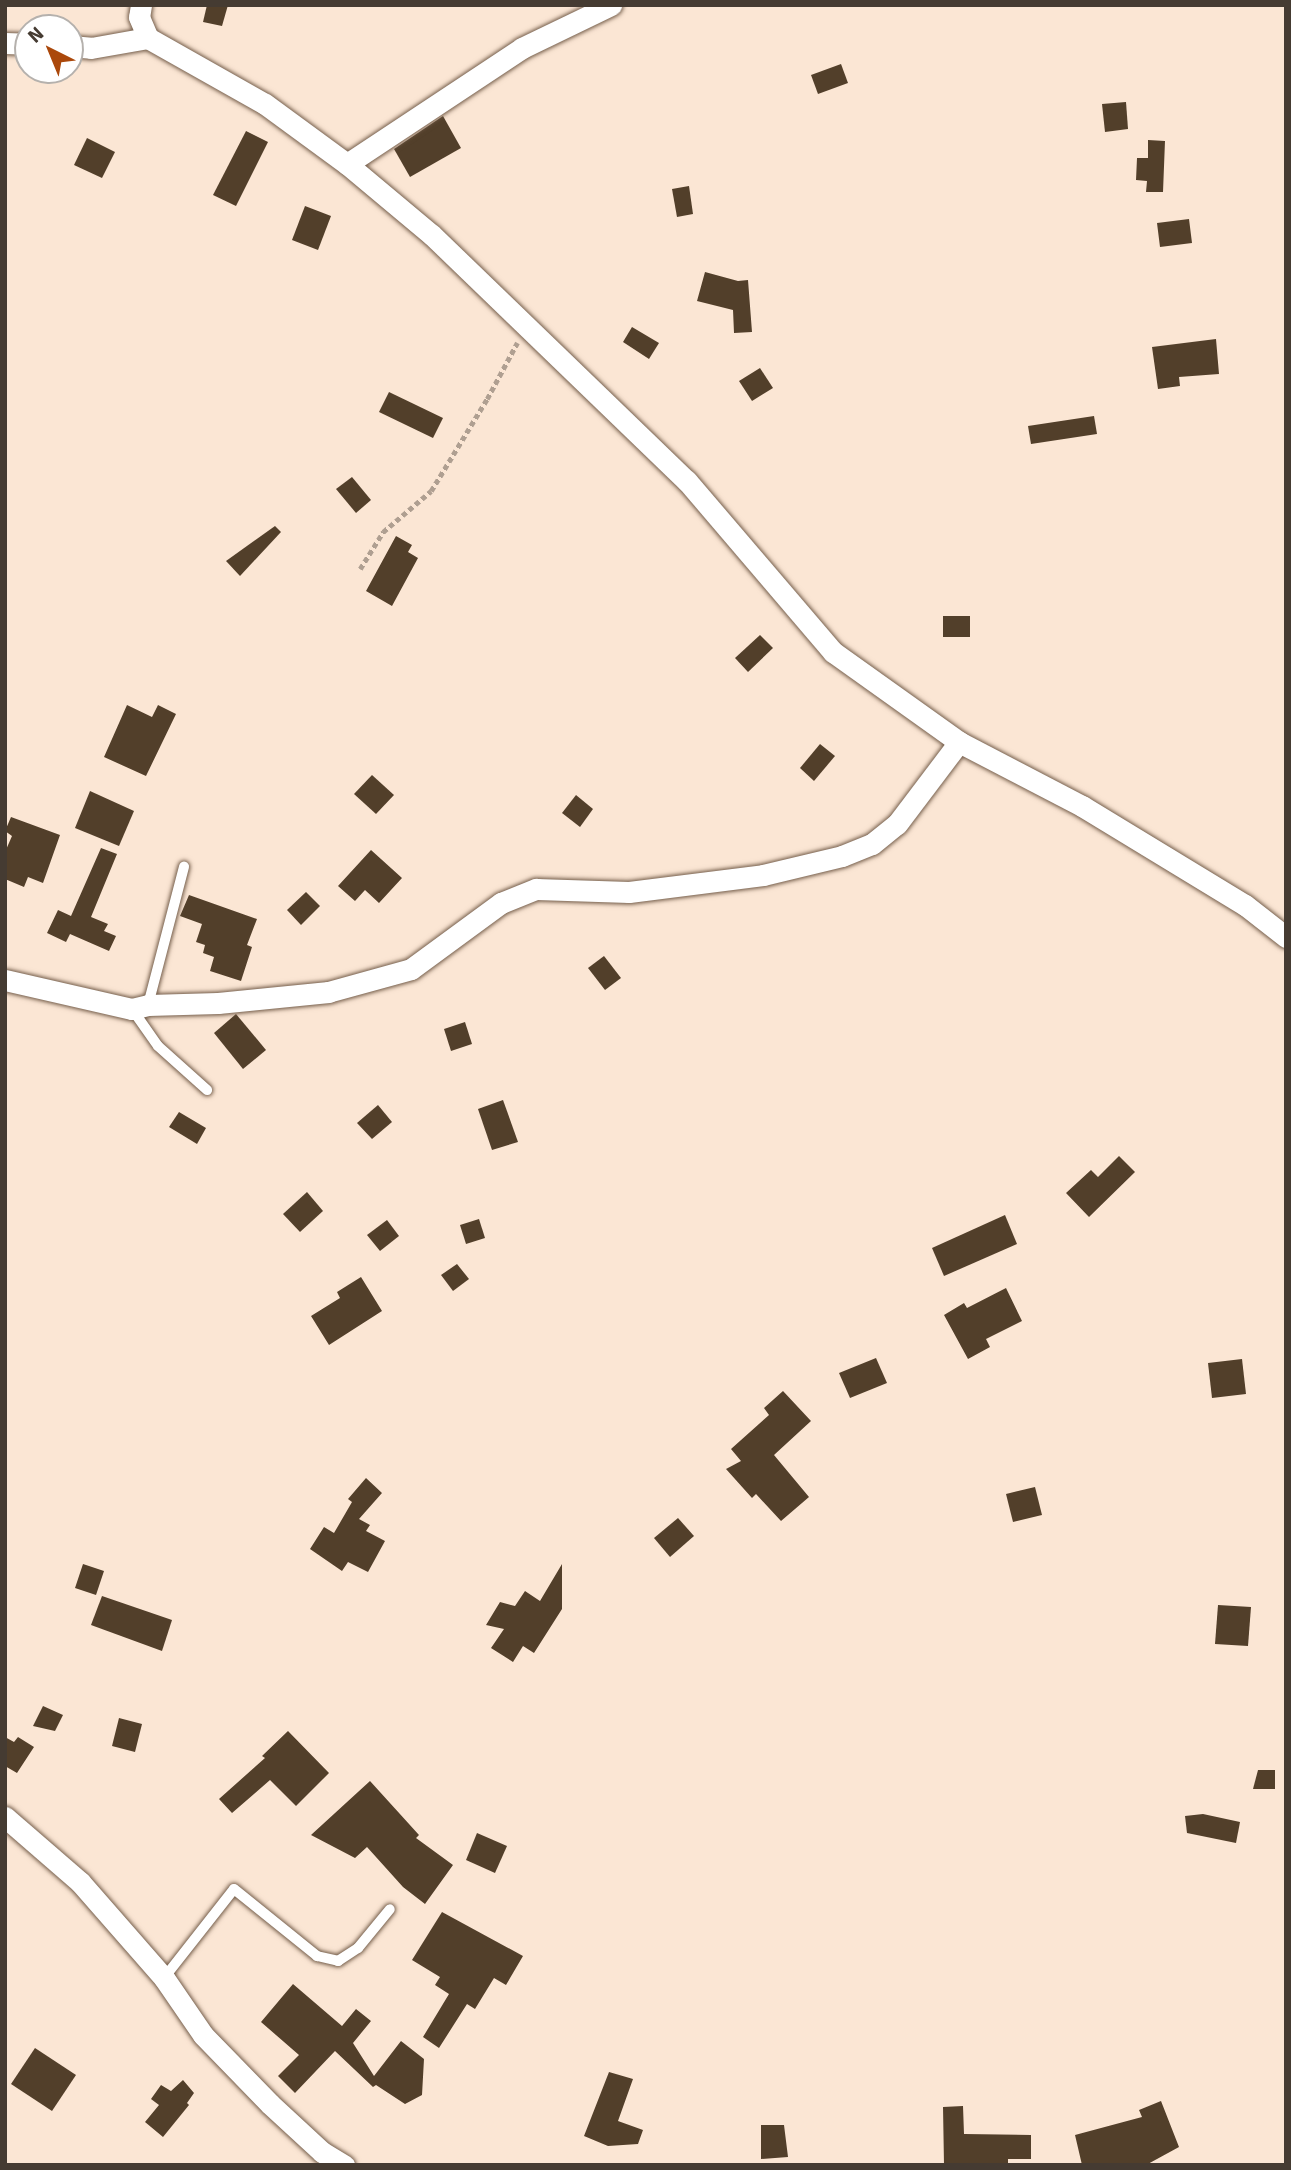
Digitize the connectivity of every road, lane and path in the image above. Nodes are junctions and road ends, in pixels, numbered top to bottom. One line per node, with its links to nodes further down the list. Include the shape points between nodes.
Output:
1 (141, 5): 3 (street, via 139,17)
2 (611, 5): 5 (street, via 522,48)
3 (148, 38): 4 (street); 5 (street, via 265,104)
4 (84, 48)
5 (347, 164): 6 (street, via 432,235)
6 (526, 327): 7 (path, via 430,491 383,532); 8 (street, via 687,481 833,652)
7 (360, 569)
8 (959, 741): 10 (street, via 1082,806 1245,905); 12 (street, via 897,824 872,844 842,856 763,875 629,892 536,889 501,903 411,969 328,992)
9 (184, 867): 12 (lane)
10 (1286, 937)
11 (5, 980): 12 (street)
12 (140, 1007): 13 (lane, via 158,1046)
13 (207, 1090)
14 (5, 1817): 16 (street, via 80,1882)
15 (390, 1909): 16 (lane, via 358,1948 338,1961 317,1956 234,1889)
16 (164, 1978): 17 (street, via 203,2035 270,2104)
17 (344, 2165)

